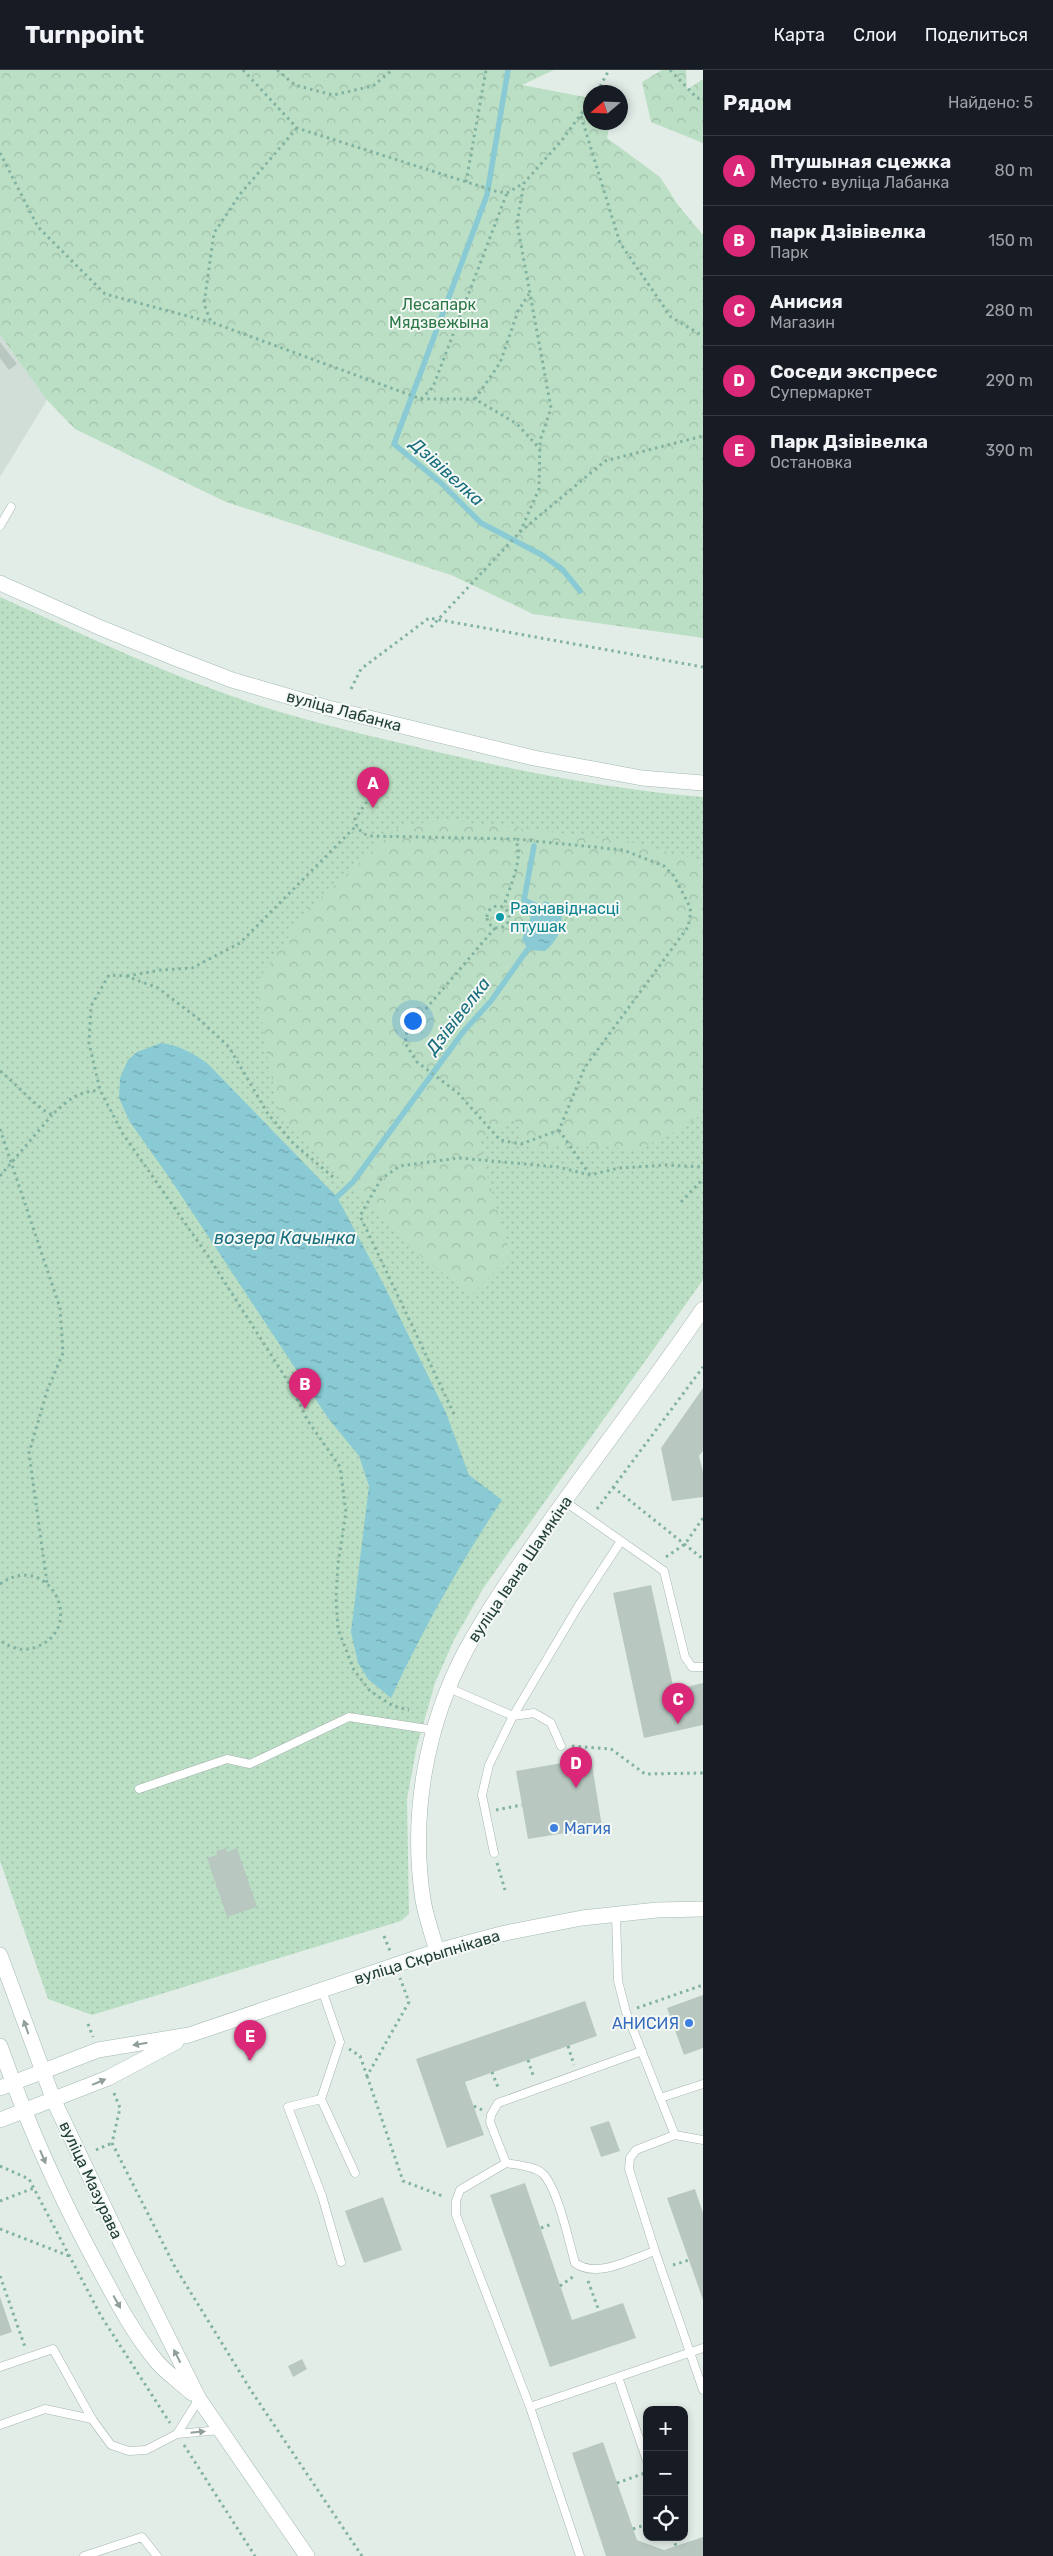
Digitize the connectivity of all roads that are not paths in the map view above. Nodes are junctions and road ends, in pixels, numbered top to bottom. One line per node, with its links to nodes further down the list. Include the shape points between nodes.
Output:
1 (11, 507): 2 (lane)
2 (0, 526)
3 (0, 583): 4 (main road, вуліца Лабанка, via 208,671 328,708 534,758 642,778)
4 (703, 783)
5 (703, 1309): 6 (main road, вуліца Івана Шамякіна)
6 (564, 1501): 7 (lane); 9 (main road, вуліца Івана Шамякіна, via 498,1595 465,1652)
7 (621, 1541): 8 (lane, via 664,1571 684,1657 692,1667); 10 (lane)
8 (703, 1667)
9 (449, 1688): 10 (lane); 11 (main road, вуліца Івана Шамякіна)
10 (513, 1716): 12 (lane, via 534,1713 550,1723); 14 (lane, via 489,1765 482,1795)
11 (434, 1730): 13 (lane, via 349,1717 250,1764 227,1759); 17 (main road, вуліца Івана Шамякіна, via 423,1778 419,1839 423,1901)
12 (561, 1746)
13 (140, 1789)
14 (494, 1853)
15 (703, 1909): 16 (main road, вуліца Скрыпнікава)
16 (616, 1915): 17 (main road, вуліца Скрыпнікава, via 505,1933); 22 (lane, via 618,1981)
17 (437, 1951): 19 (main road, вуліца Скрыпнікава)
18 (0, 1955): 23 (main road, вуліца Мазурава, one-way to 18)
19 (322, 1990): 20 (main road, вуліца Скрыпнікава); 27 (lane, via 340,2042)
20 (188, 2036): 23 (main road, вуліца Скрыпнікава, one-way to 23, via 98,2050); 28 (main road, вуліца Скрыпнікава, one-way to 20)
21 (0, 2046): 25 (main road, вуліца Мазурава)
22 (642, 2051): 26 (lane); 33 (lane, via 498,2104 490,2115 490,2122)
23 (42, 2073): 25 (main road, вуліца Скрыпнікава); 28 (main road, вуліца Мазурава)
24 (703, 2084): 26 (lane)
25 (7, 2086): 29 (main road, вуліца Мазурава)
26 (660, 2098): 31 (lane)
27 (321, 2099): 34 (lane); 36 (lane, via 288,2107 322,2196)
28 (54, 2102): 29 (main road, вуліца Скрыпнікава); 42 (main road, вуліца Мазурава, one-way to 28)
29 (24, 2112): 30 (main road, вуліца Скрыпнікава); 42 (main road, вуліца Мазурава, one-way to 42, via 82,2238 126,2318 158,2363)
30 (0, 2120)
31 (674, 2135): 32 (lane); 35 (lane, via 636,2150 630,2158 629,2169)
32 (703, 2140)
33 (506, 2163): 35 (lane, via 542,2173 552,2186 575,2263 584,2270 597,2270); 43 (lane, via 460,2190 456,2215)
34 (355, 2173)
35 (655, 2251): 38 (lane)
36 (341, 2262)
37 (703, 2348): 38 (lane)
38 (690, 2352): 40 (lane); 41 (lane)
39 (0, 2367): 44 (lane, via 53,2349)
40 (618, 2377): 43 (lane); 48 (lane)
41 (703, 2390)
42 (199, 2399): 46 (main road, вуліца Мазурава); 47 (lane)
43 (530, 2407): 52 (lane)
44 (92, 2419): 45 (lane, via 45,2409); 47 (lane, via 111,2445 129,2451 146,2450)
45 (0, 2425)
46 (220, 2430): 47 (lane, one-way to 46); 51 (main road, вуліца Мазурава)
47 (177, 2434)
48 (644, 2451)
49 (84, 2556): 50 (lane, via 142,2536)
50 (157, 2556)
51 (307, 2556)
52 (580, 2556)

